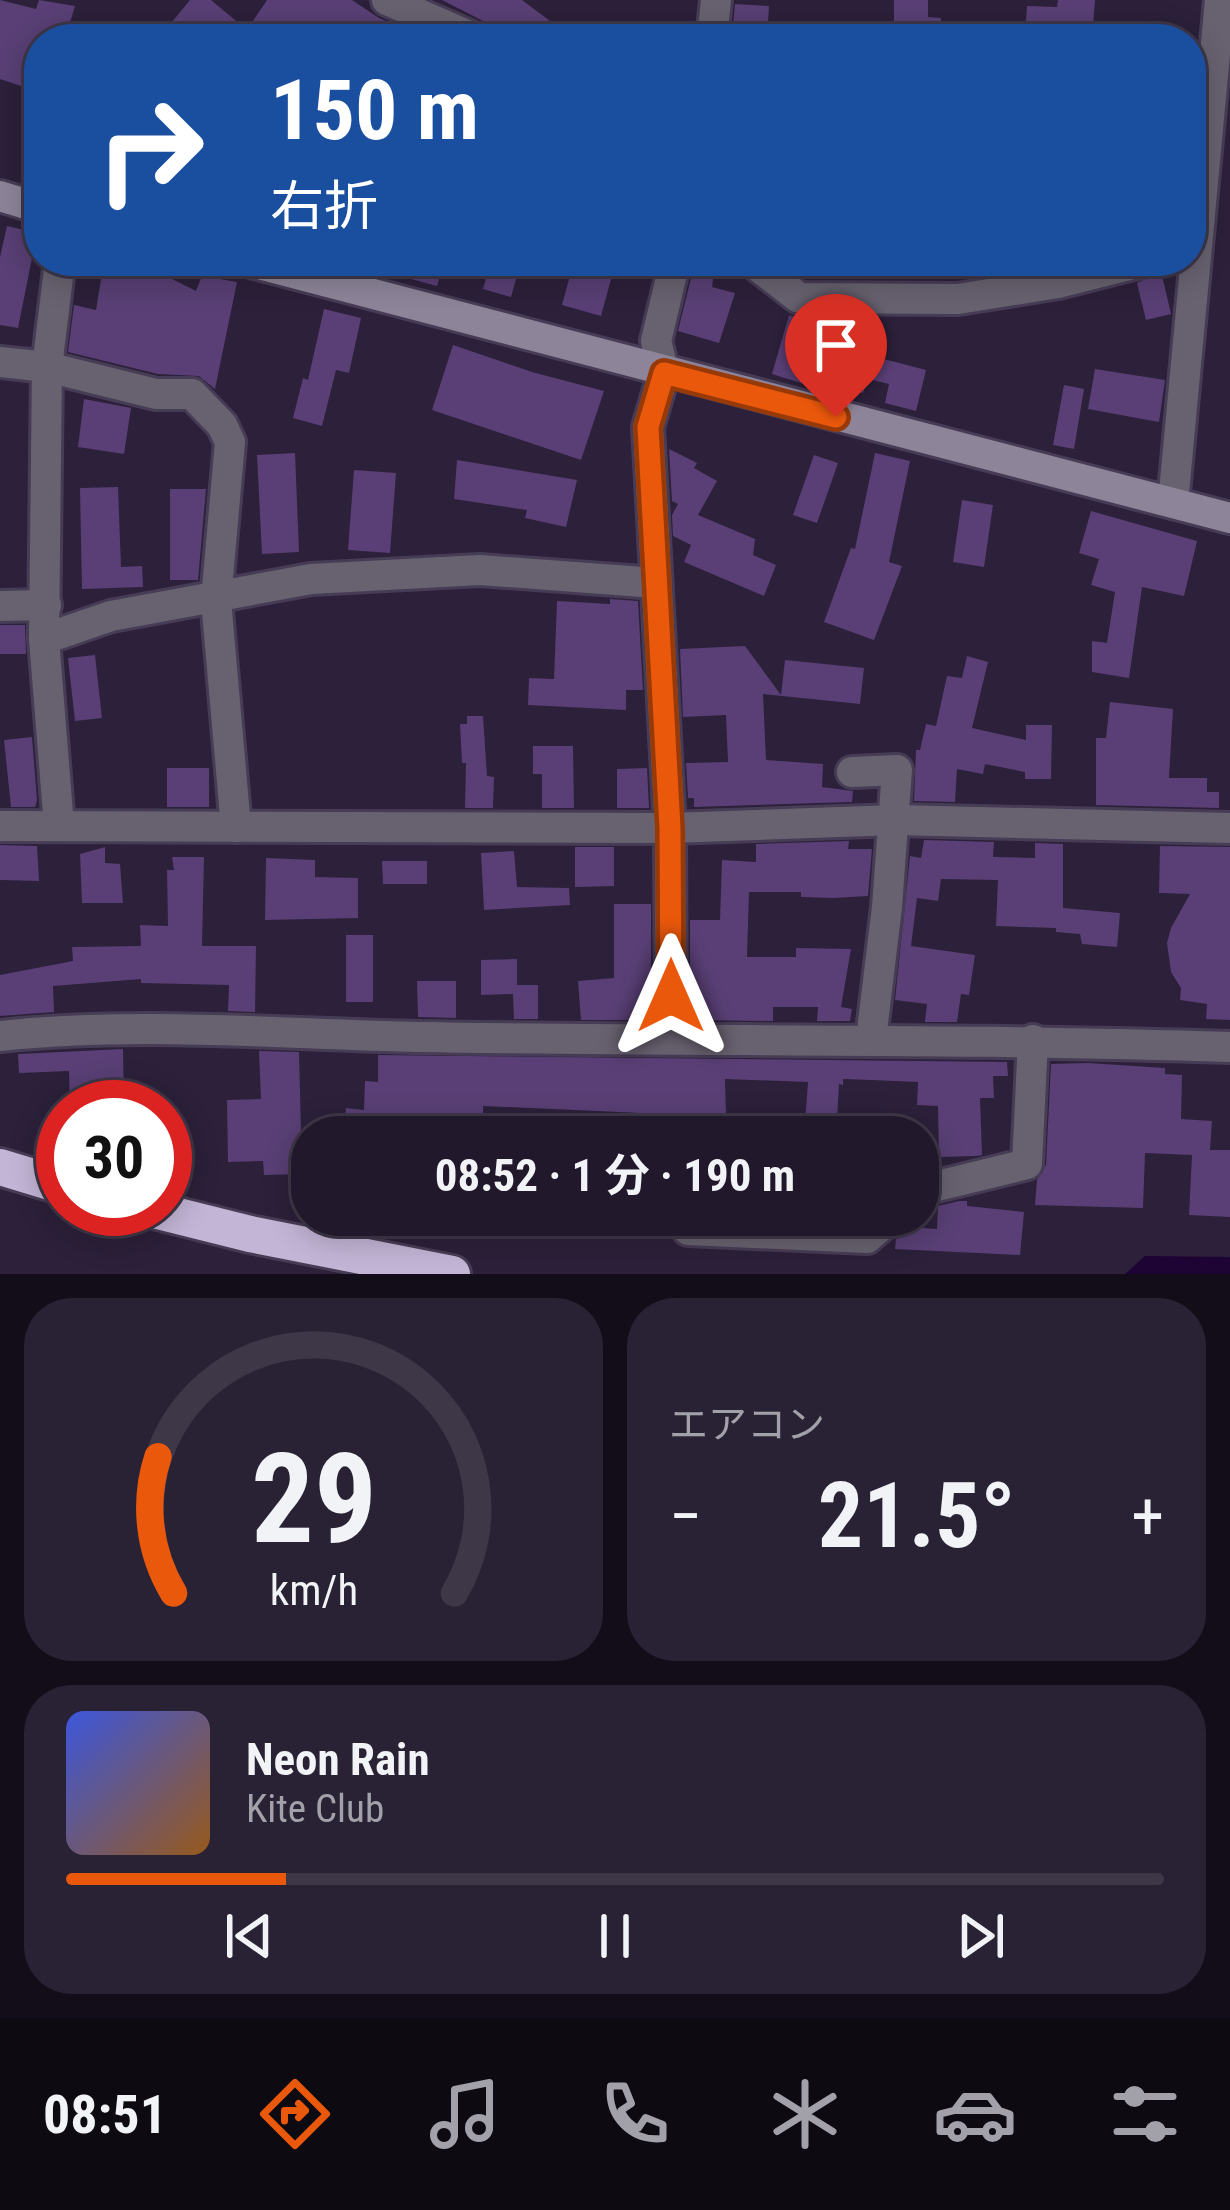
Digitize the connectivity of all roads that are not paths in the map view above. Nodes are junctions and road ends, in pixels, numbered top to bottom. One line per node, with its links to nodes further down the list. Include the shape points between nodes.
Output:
1 (387, 0): 3 (street)
2 (1220, 0): 4 (street)
3 (442, 24)
4 (1209, 170)
5 (58, 276): 12 (street)
6 (303, 276): 13 (street)
7 (672, 276): 13 (street, via 656,341)
8 (770, 276): 9 (street, via 799,298 912,299 1016,292)
9 (1082, 276)
10 (1193, 276): 14 (street)
11 (0, 362): 12 (street)
12 (47, 368): 17 (street, via 156,394 192,394 222,424 230,442); 18 (street)
13 (664, 373): 14 (street); 16 (street, via 648,427)
14 (1173, 503): 15 (street)
15 (1230, 518)
16 (656, 583): 17 (street, via 480,570 311,579); 26 (street)
17 (216, 600): 20 (street, via 111,616); 25 (street)
18 (46, 605): 19 (street); 20 (street)
19 (0, 606)
20 (44, 639): 24 (street)
21 (852, 772): 22 (street, via 896,770)
22 (896, 820): 26 (street); 27 (street); 30 (street)
23 (0, 826): 24 (street)
24 (59, 826): 25 (street)
25 (236, 827): 26 (street)
26 (670, 828): 29 (street)
27 (1230, 828)
28 (0, 1036): 29 (street, via 91,1028)
29 (671, 1038): 30 (street)
30 (871, 1039): 31 (street)
31 (1033, 1040): 32 (street); 35 (street, via 1027,1164)
32 (1230, 1047)
33 (0, 1166): 34 (highway)
34 (36, 1177)
35 (939, 1186)
36 (192, 1220): 39 (highway)
37 (822, 1236): 38 (street)
38 (869, 1236)
39 (452, 1274)

